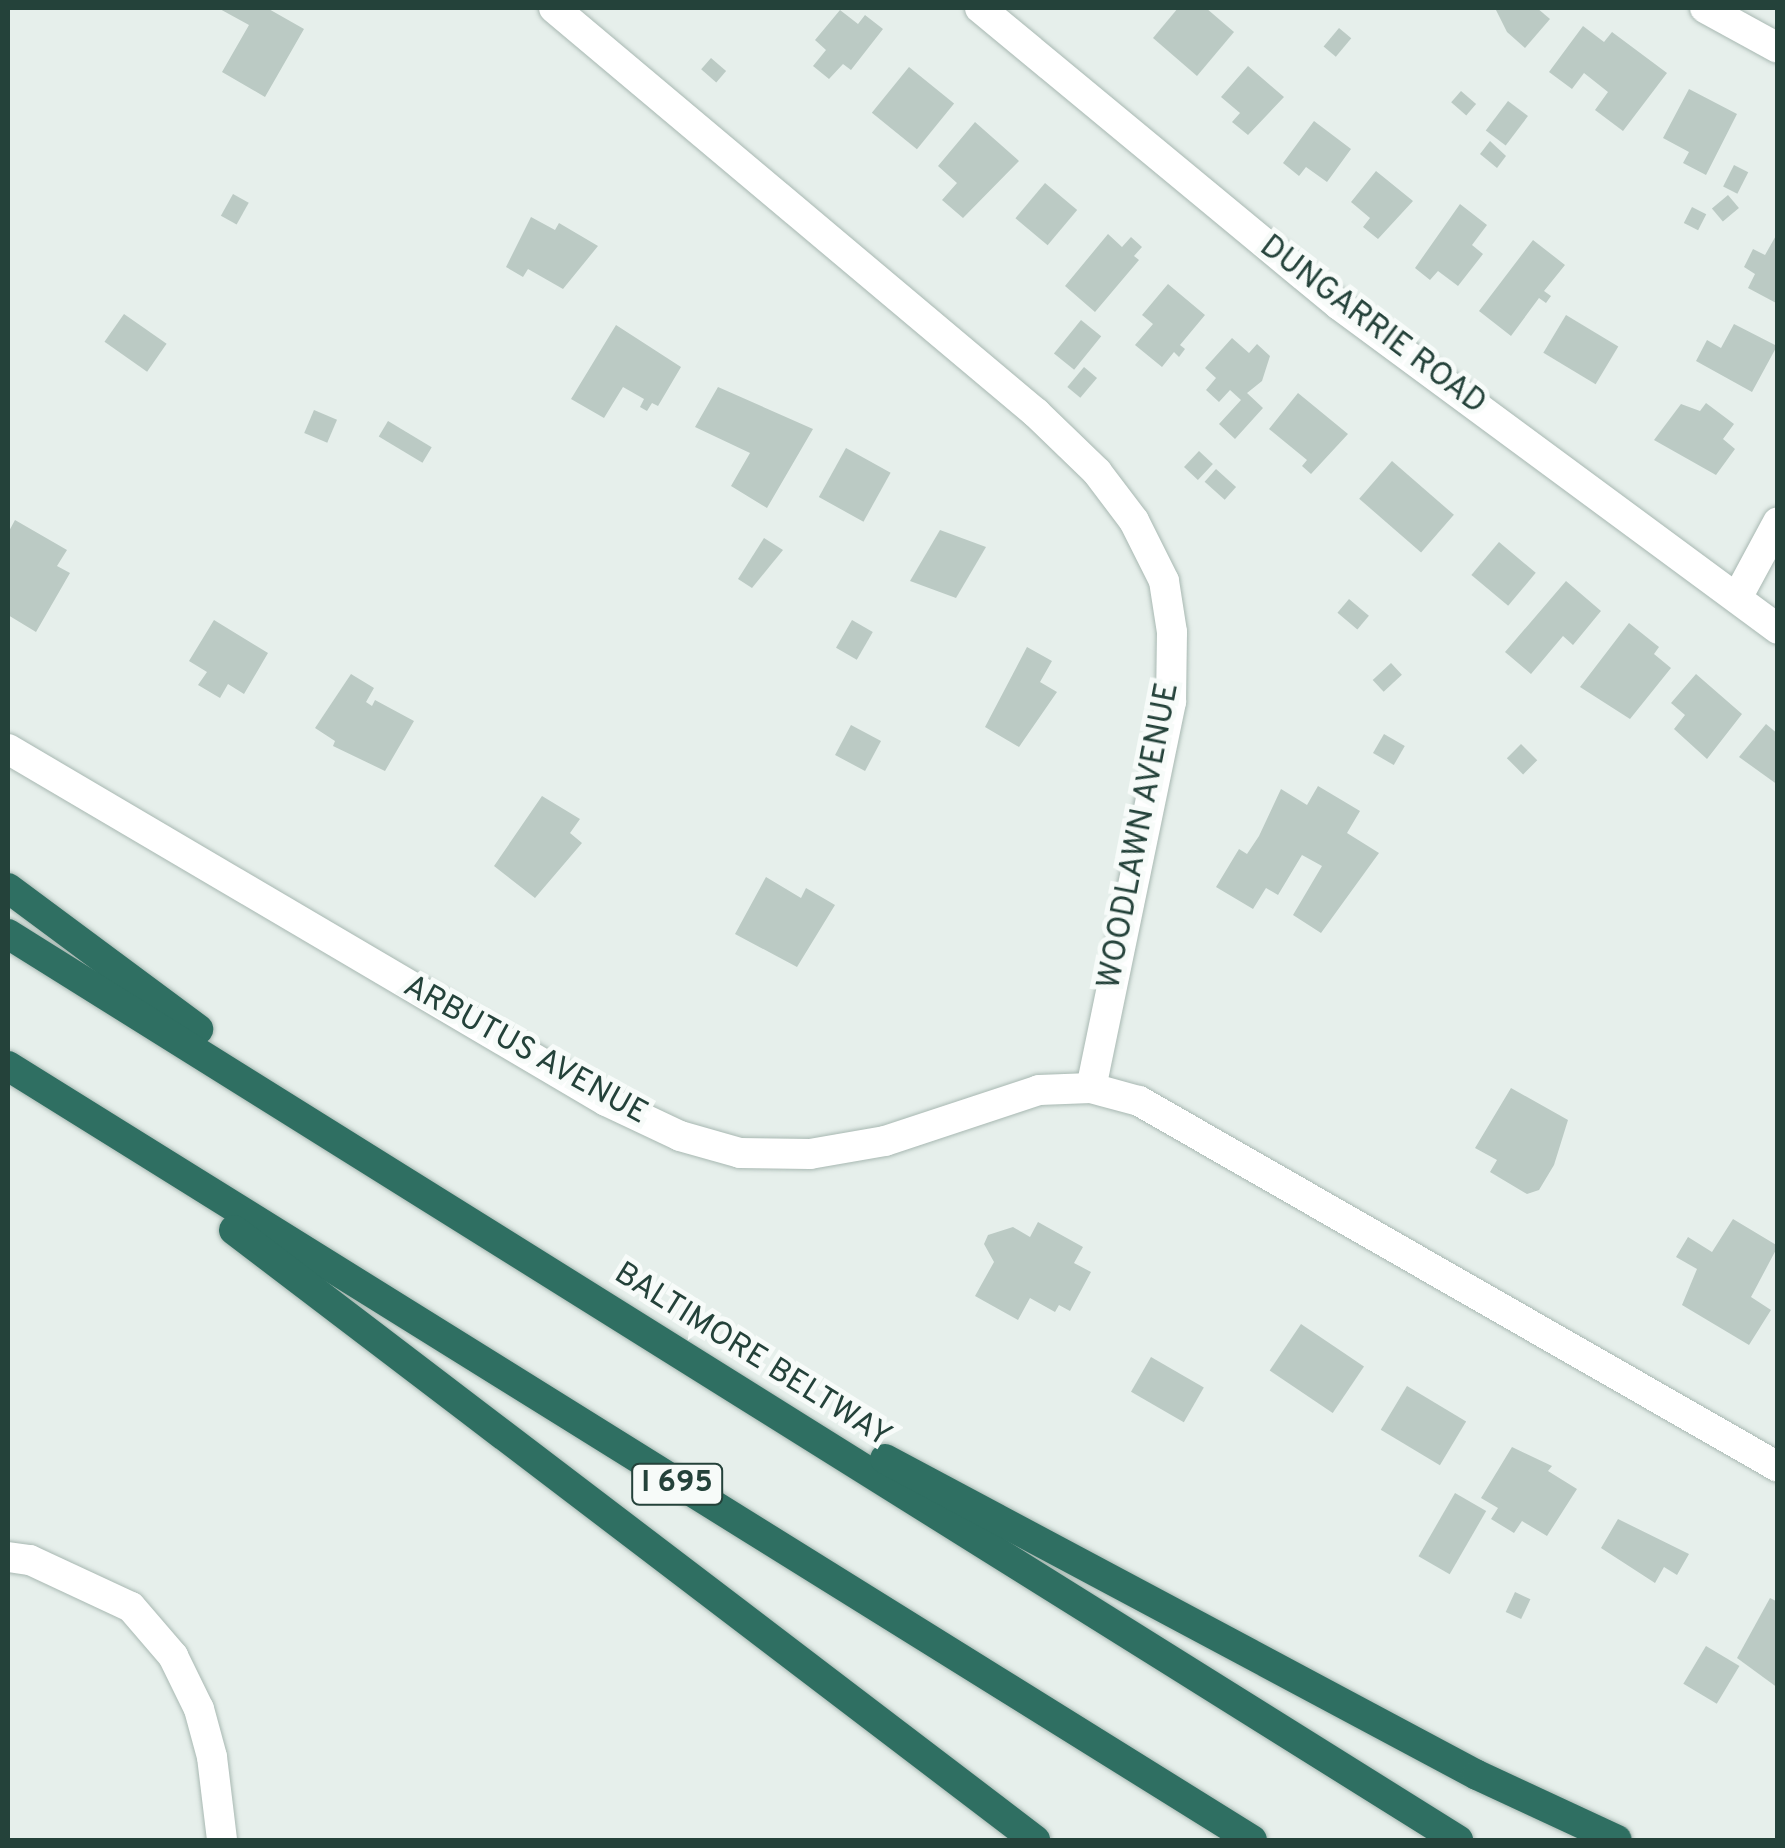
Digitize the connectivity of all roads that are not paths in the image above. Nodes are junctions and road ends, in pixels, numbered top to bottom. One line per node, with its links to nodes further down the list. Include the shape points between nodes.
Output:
1 (554, 8): 12 (street, WOODLAWN AVENUE, via 1036,413 1098,472 1134,521 1164,581 1172,632 1171,702)
2 (980, 8): 6 (street, DUNGARRIE ROAD, via 1339,305)
3 (1704, 8): 4 (street)
4 (1778, 48)
5 (1778, 522): 6 (street)
6 (1737, 598): 7 (street, DUNGARRIE ROAD)
7 (1778, 629)
8 (8, 749): 12 (street, ARBUTUS AVENUE, via 606,1101 680,1136 740,1153 810,1154 886,1141 1039,1090)
9 (8, 888): 14 (highway)
10 (8, 934): 14 (highway, BALTIMORE BELTWAY)
11 (8, 1066): 13 (highway, I 695)
12 (1091, 1088): 16 (street, via 1140,1101 1208,1135)
13 (101, 1127): 19 (highway); 20 (highway, I 695)
14 (372, 1159): 15 (highway, BALTIMORE BELTWAY)
15 (648, 1333): 21 (highway, BALTIMORE BELTWAY); 22 (highway, via 1477,1774)
16 (1778, 1467)
17 (8, 1557): 18 (street, via 30,1560 131,1607 173,1656 212,1757)
18 (222, 1840)
19 (1035, 1840)
20 (1252, 1840)
21 (1458, 1840)
22 (1617, 1840)

